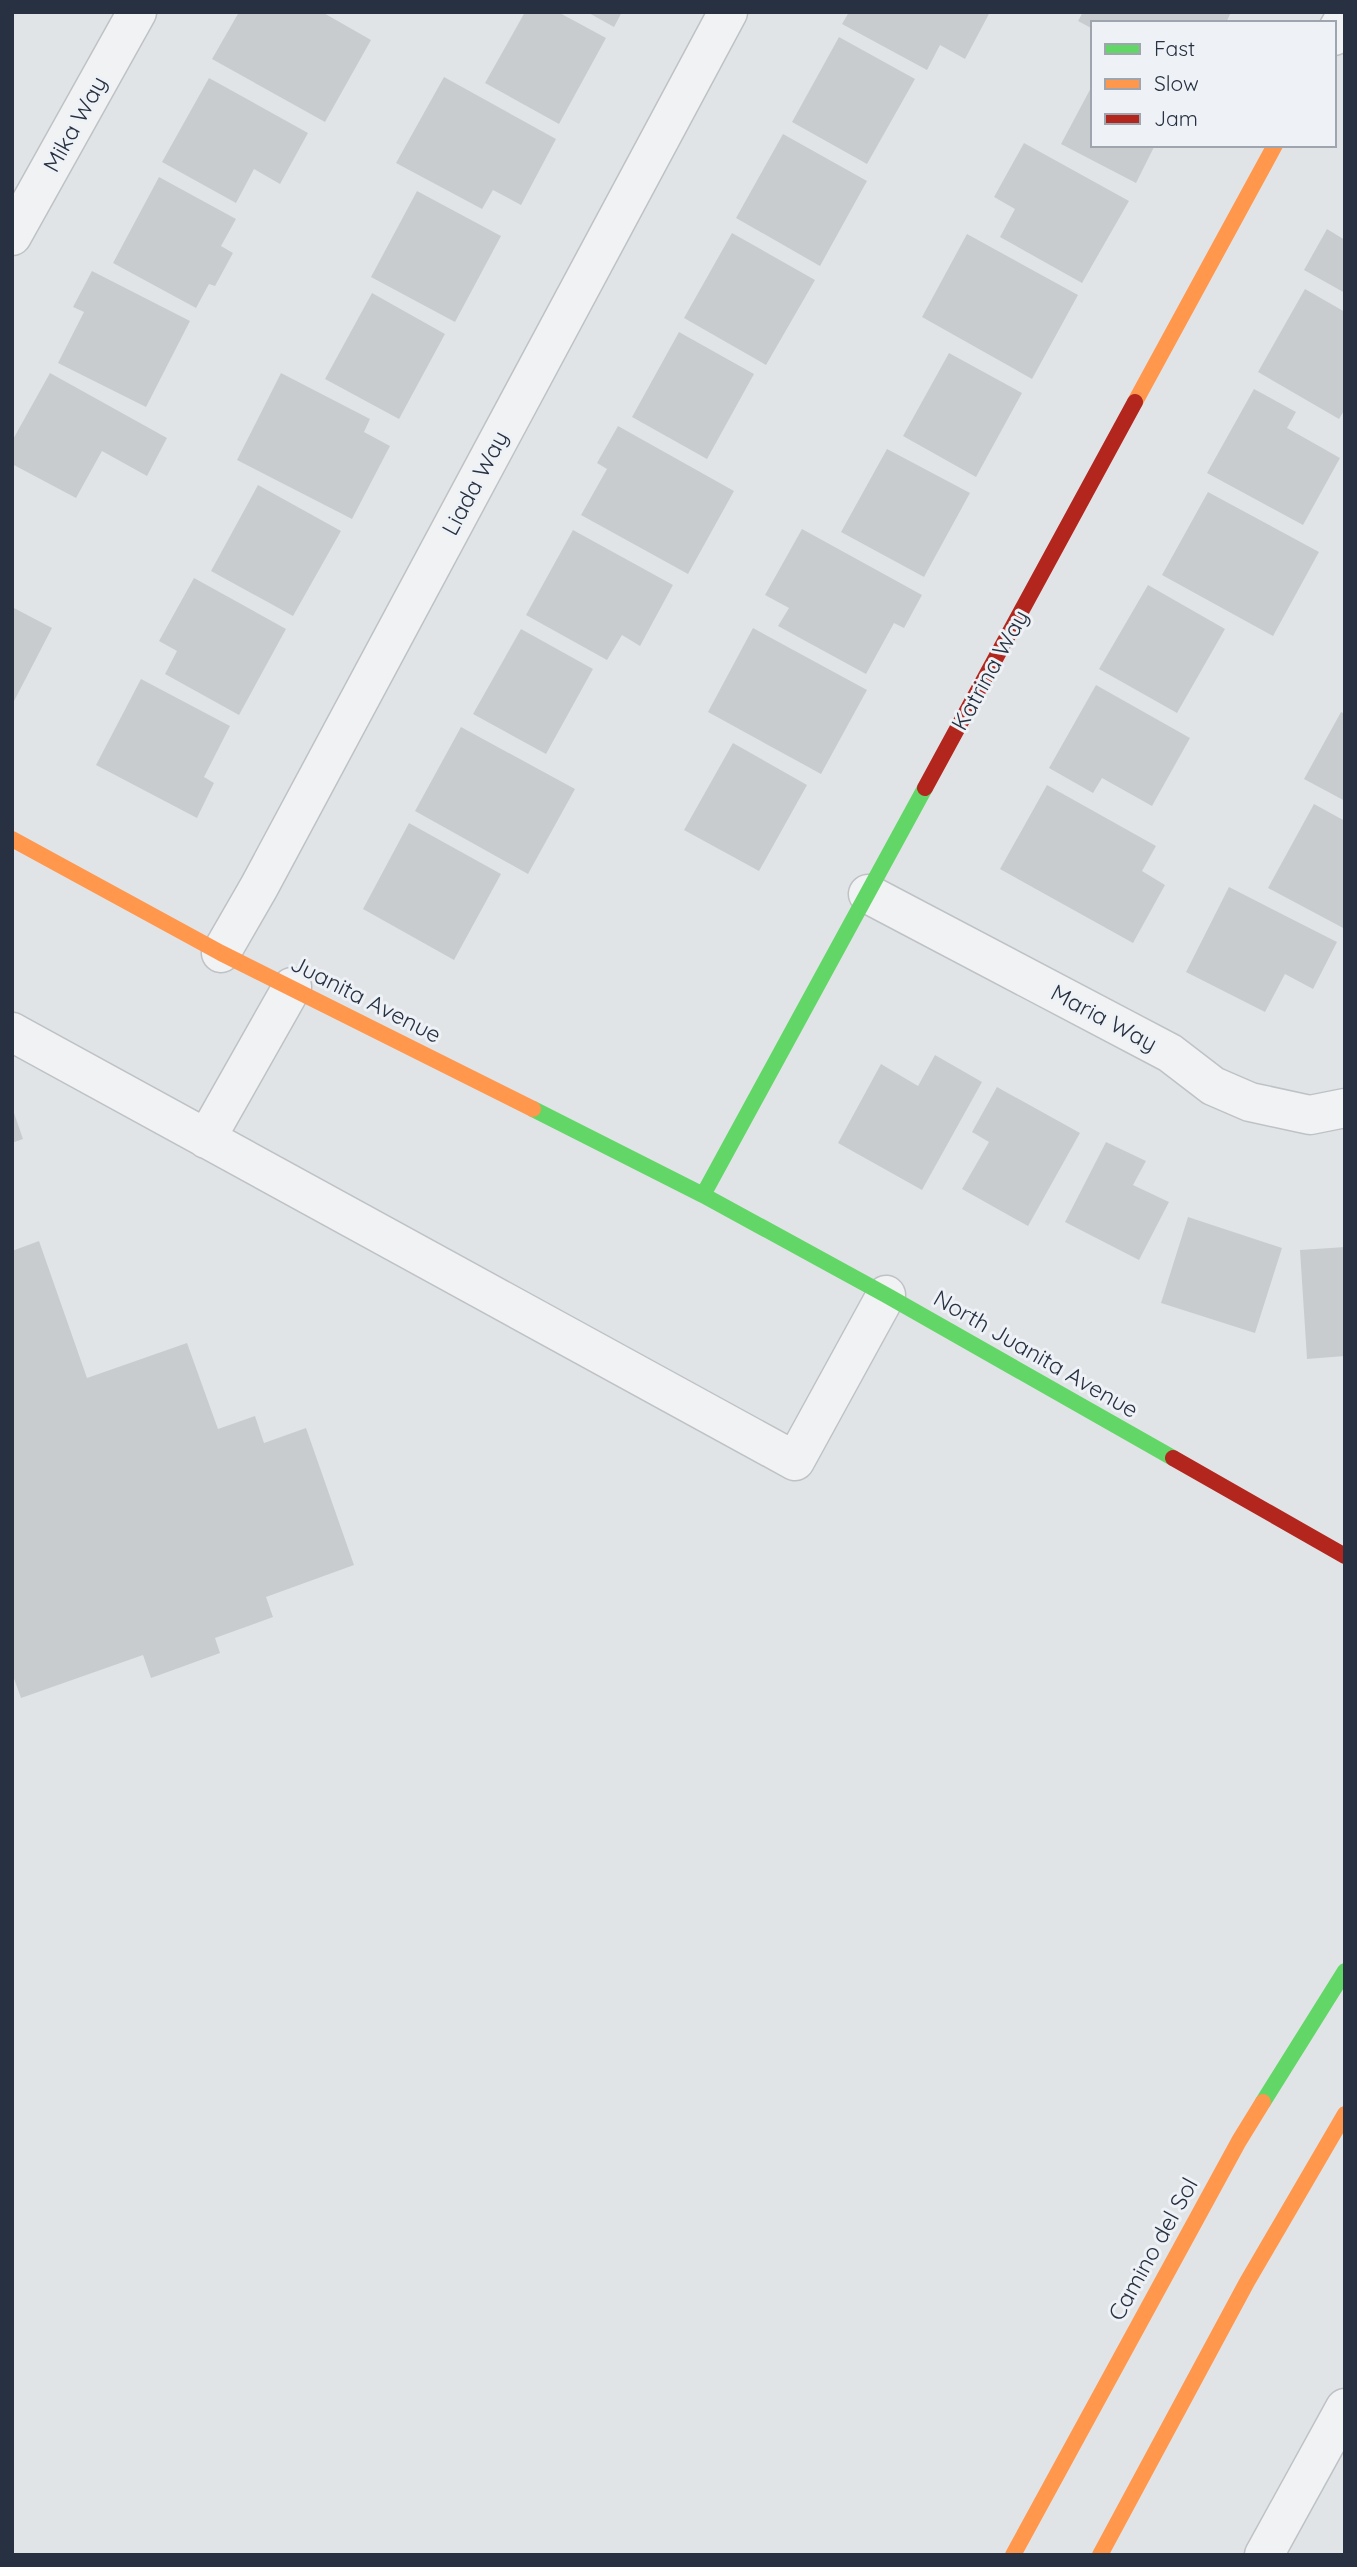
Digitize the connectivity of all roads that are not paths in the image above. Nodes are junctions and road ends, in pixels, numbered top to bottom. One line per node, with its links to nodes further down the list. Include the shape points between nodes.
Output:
1 (137, 12): 6 (street, Mika Way)
2 (727, 12): 9 (street, Liada Way)
3 (1345, 17): 4 (street)
4 (1336, 33)
5 (1274, 147): 8 (street, Katrina Way)
6 (12, 236)
7 (12, 839): 9 (street, Juanita Avenue)
8 (868, 894): 12 (street, Maria Way, via 1170,1053 1213,1086 1250,1102 1310,1115); 14 (street, Katrina Way)
9 (221, 953): 10 (street, Juanita Avenue)
10 (292, 987): 13 (street); 14 (street, Juanita Avenue)
11 (12, 1032): 13 (street)
12 (1345, 1108)
13 (206, 1139): 15 (street, via 795,1461)
14 (703, 1195): 15 (street, North Juanita Avenue)
15 (886, 1295): 16 (street, North Juanita Avenue)
16 (1345, 1556)
17 (1345, 1971): 20 (street, Camino del Sol, via 1239,2141)
18 (1345, 2114): 21 (street, via 1247,2282)
19 (1345, 2408): 22 (street)
20 (1013, 2555)
21 (1100, 2555)
22 (1264, 2555)

